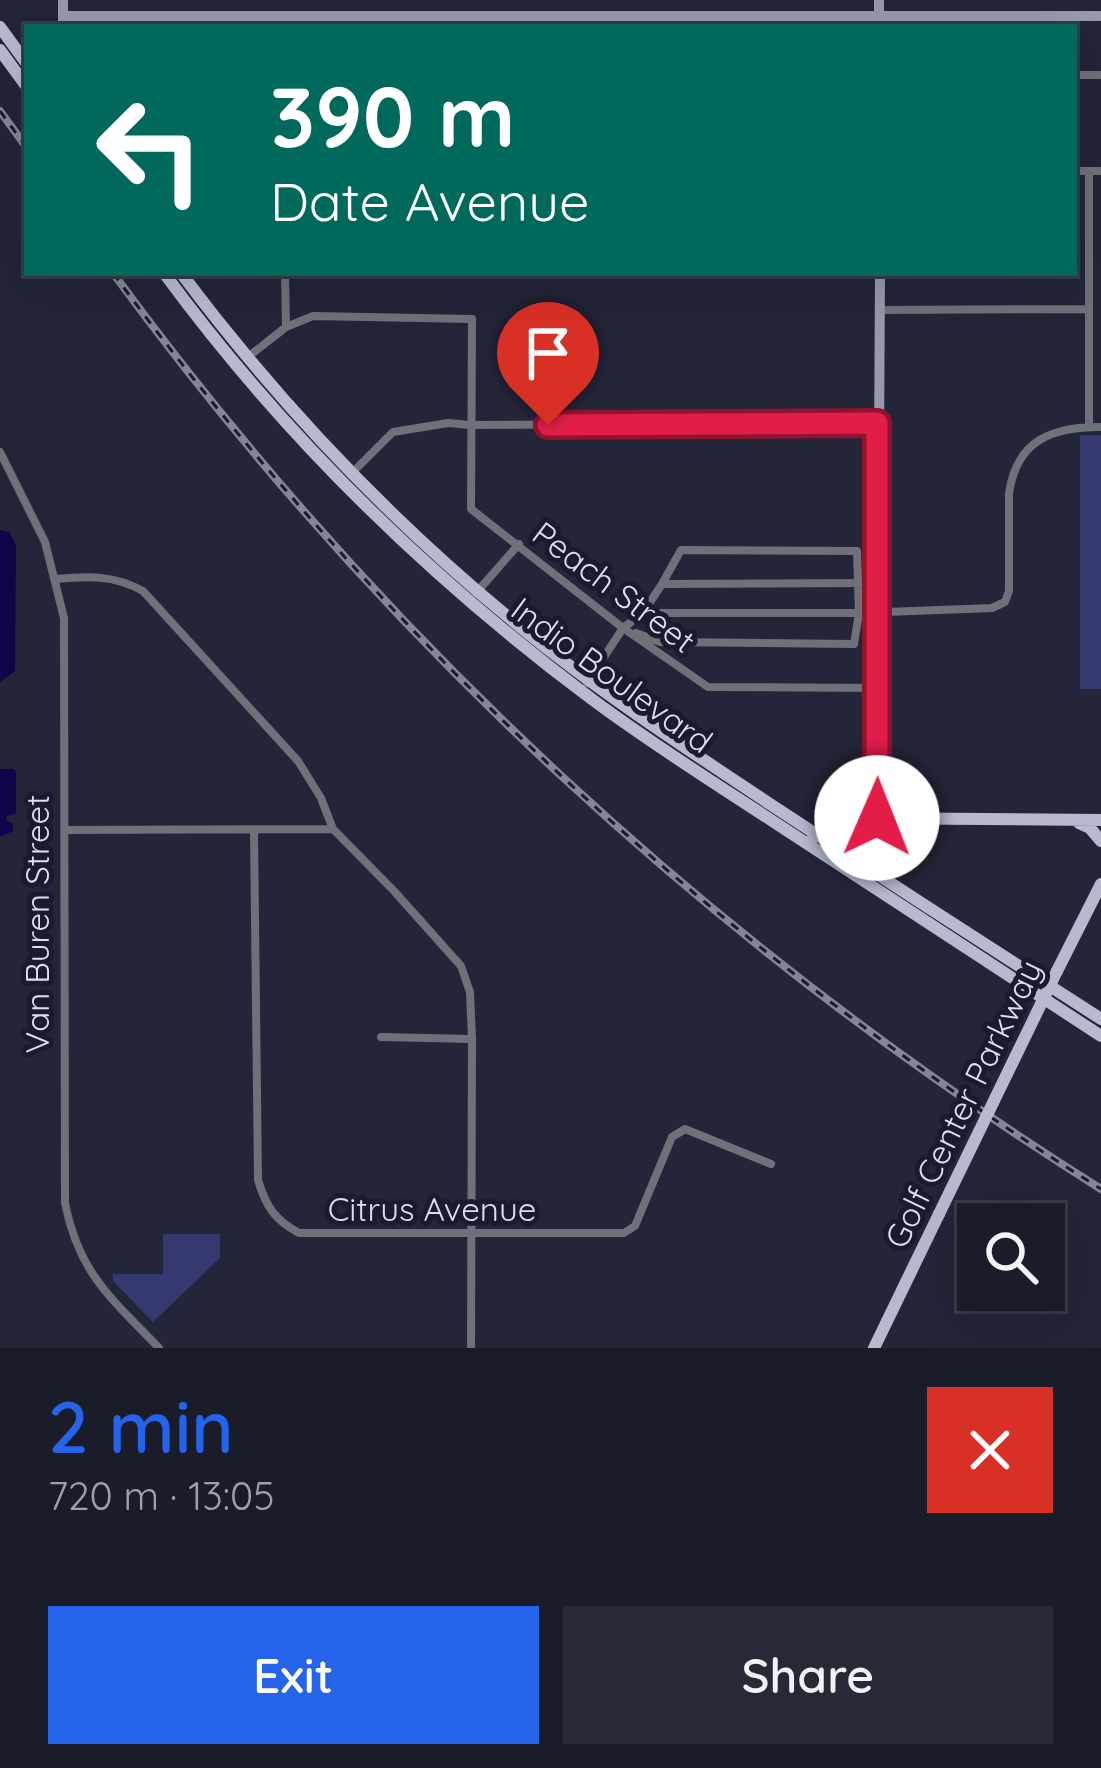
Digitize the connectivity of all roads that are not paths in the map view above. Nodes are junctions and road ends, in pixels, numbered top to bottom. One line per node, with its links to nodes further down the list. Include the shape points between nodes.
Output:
1 (63, 0): 4 (main road)
2 (879, 0): 5 (main road)
3 (1101, 16): 5 (main road)
4 (63, 21): 5 (main road)
5 (879, 21)
6 (0, 27): 8 (main road)
7 (0, 50): 9 (main road)
8 (24, 60)
9 (24, 83)
10 (1077, 171): 11 (street)
11 (1090, 171): 12 (street); 17 (street)
12 (1101, 171)
13 (167, 276): 20 (main road, Indio Boulevard)
14 (183, 276): 20 (main road, Indio Boulevard)
15 (284, 276): 19 (street)
16 (880, 276): 18 (main road)
17 (1089, 309): 18 (street); 23 (street)
18 (879, 310): 21 (main road)
19 (286, 327): 20 (street); 22 (street, via 313,316 472,319)
20 (243, 362): 26 (main road, Indio Boulevard)
21 (877, 423): 22 (street); 28 (main road)
22 (470, 425): 26 (street, via 393,432); 27 (street, Peach Street, via 471,508)
23 (1089, 427): 24 (street); 35 (street, via 1045,436 1016,467 1005,602)
24 (1101, 427)
25 (0, 452): 30 (street, Van Buren Street)
26 (348, 478): 34 (main road, Indio Boulevard)
27 (519, 544): 34 (street); 38 (street, Peach Street)
28 (877, 550): 29 (street); 32 (main road)
29 (857, 551): 31 (street, via 681,550); 33 (street)
30 (56, 579): 44 (street, via 96,576 143,591 298,761); 45 (street, Van Buren Street, via 64,618)
31 (662, 584): 33 (street); 36 (street)
32 (877, 584): 33 (street); 35 (main road)
33 (857, 585): 37 (street)
34 (474, 596): 39 (main road, Indio Boulevard)
35 (877, 611): 37 (street); 40 (main road)
36 (644, 613): 37 (street); 38 (street)
37 (859, 613): 38 (street, via 854,644 660,642)
38 (623, 628): 39 (street); 40 (street, Peach Street, via 708,687)
39 (586, 686): 47 (main road, Indio Boulevard)
40 (878, 688): 41 (main road)
41 (877, 818): 42 (main road); 47 (main road, via 837,820)
42 (1073, 820): 43 (main road); 48 (main road)
43 (1101, 820)
44 (333, 829): 46 (street); 53 (street, via 460,966)
45 (64, 830): 46 (street); 56 (street, Van Buren Street, via 65,1203 85,1266)
46 (254, 830): 55 (street, Citrus Avenue, via 264,1201 278,1222 299,1233)
47 (812, 839): 50 (main road, Indio Boulevard); 52 (main road, Indio Boulevard)
48 (1101, 841)
49 (1101, 884): 58 (main road, Golf Center Parkway, bridge)
50 (1101, 1019)
51 (381, 1036): 53 (street)
52 (1101, 1036)
53 (472, 1039): 55 (street)
54 (771, 1164): 55 (street, Citrus Avenue, via 685,1129 672,1137 635,1226 624,1233)
55 (471, 1234): 57 (street)
56 (159, 1348)
57 (471, 1348)
58 (874, 1348)

